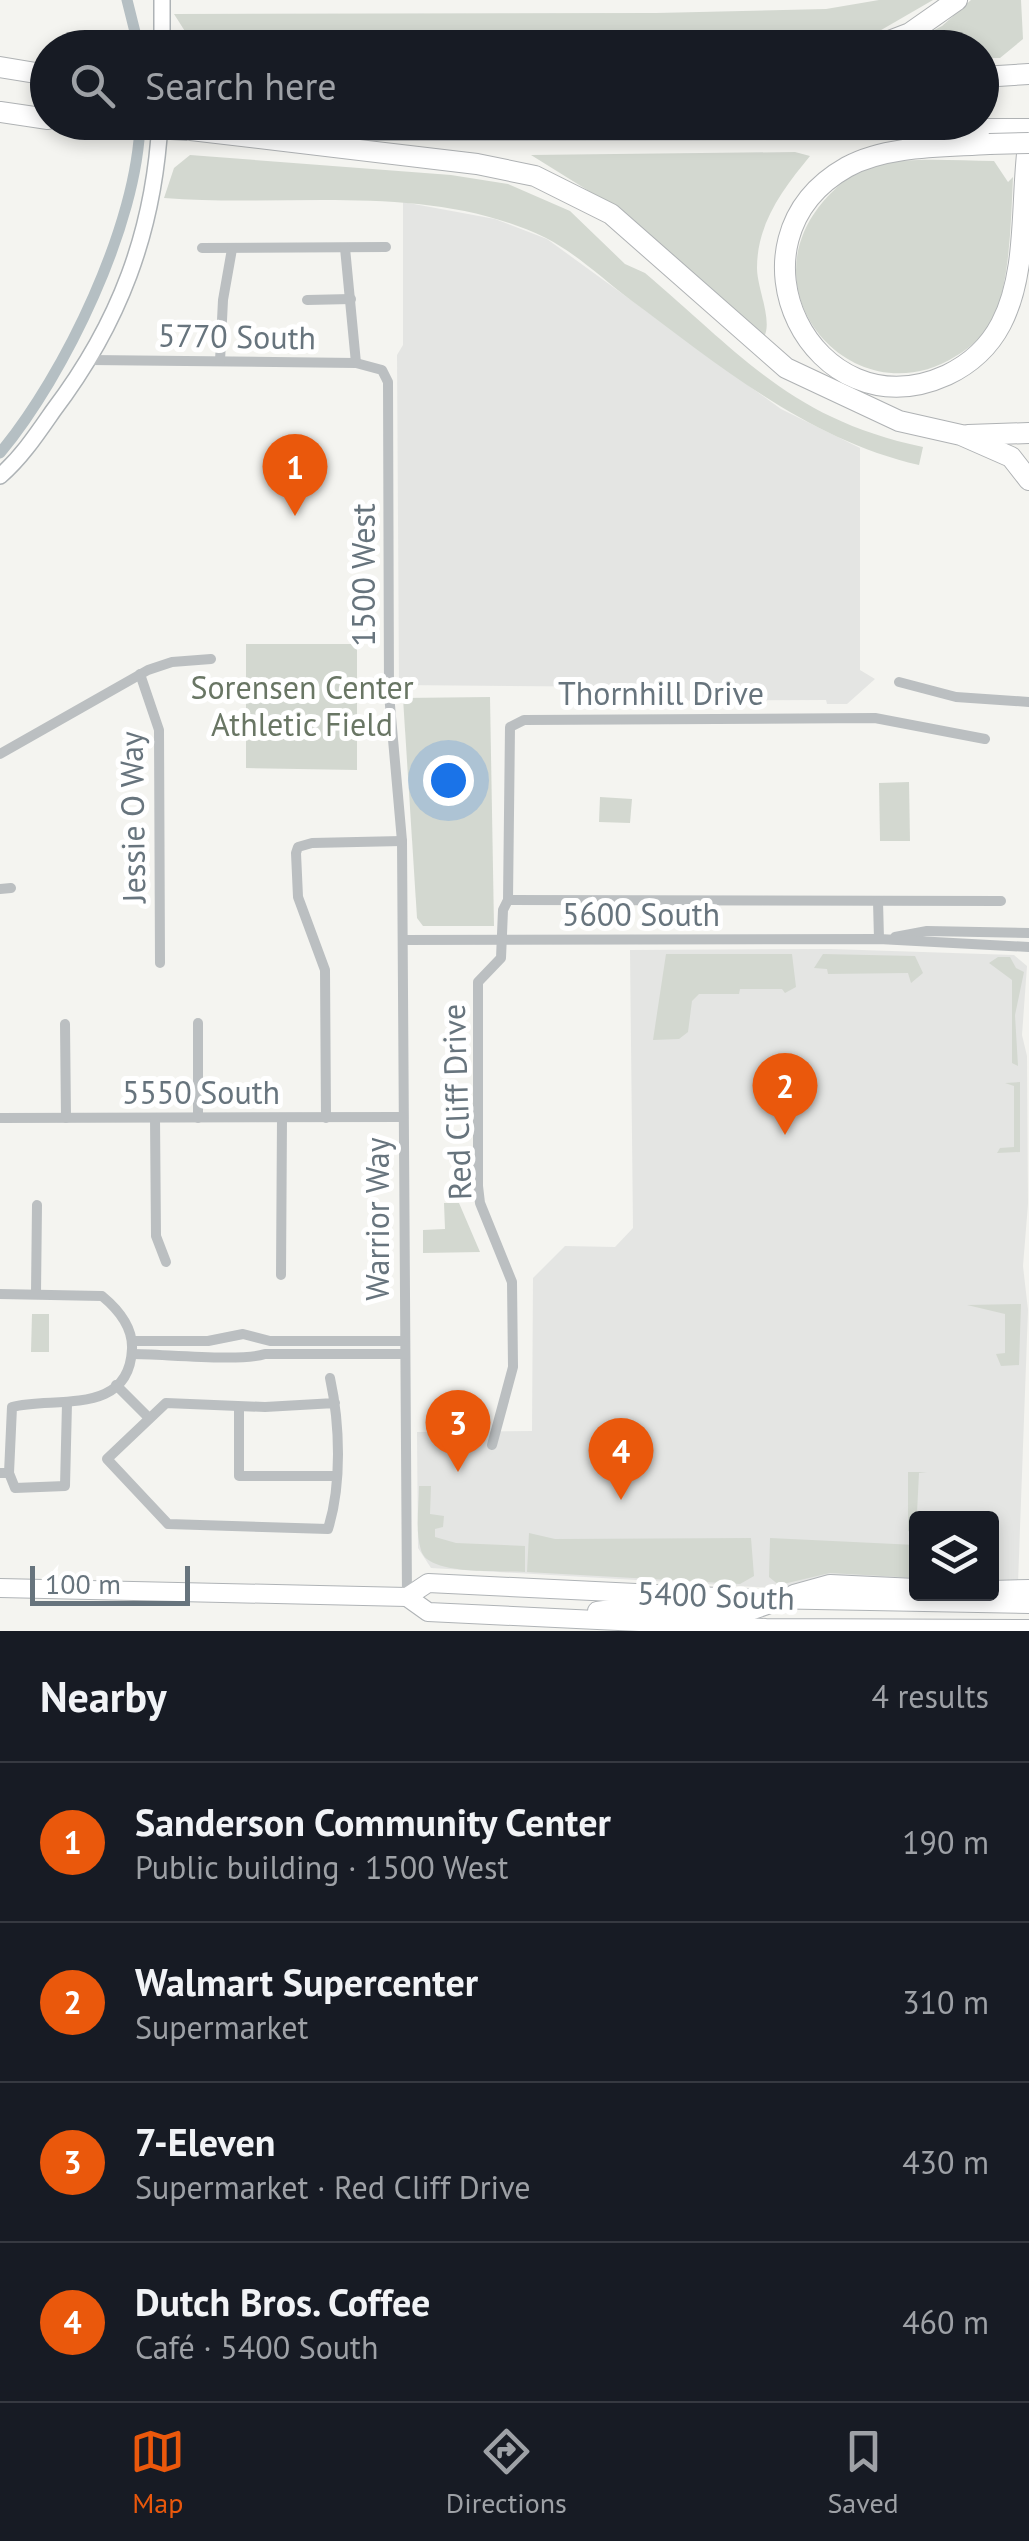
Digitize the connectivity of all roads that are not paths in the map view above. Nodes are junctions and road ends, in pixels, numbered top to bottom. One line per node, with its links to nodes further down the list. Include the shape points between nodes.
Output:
1 (162, 0): 3 (street)
2 (957, 0): 4 (highway)
3 (162, 30)
4 (914, 30)
5 (0, 67): 6 (highway)
6 (30, 71)
7 (1029, 74): 8 (highway)
8 (999, 80)
9 (999, 83): 10 (highway)
10 (1029, 87)
11 (0, 112): 12 (highway)
12 (30, 117)
13 (1029, 128): 14 (highway)
14 (999, 135)
15 (999, 138): 19 (highway, bridge)
16 (158, 140): 26 (street, via 146,231)
17 (274, 140): 31 (highway, via 535,176 611,214 786,368 899,421)
18 (972, 140): 19 (highway, via 866,159 832,178 799,214 784,259 789,303 808,341 841,370 878,384 922,384 963,367 984,348 1015,284)
19 (1029, 140)
20 (202, 248): 23 (street)
21 (344, 248): 22 (street); 23 (street); 24 (street)
22 (386, 248)
23 (232, 249): 27 (street)
24 (351, 299): 25 (street); 28 (street)
25 (307, 300)
26 (91, 360): 27 (street, 5770 South); 32 (street)
27 (220, 361): 28 (street, 5770 South)
28 (356, 362): 29 (street, 5770 South)
29 (382, 370): 40 (street, 1500 West, via 389,393 390,738)
30 (1029, 433): 31 (highway)
31 (961, 435): 33 (highway, via 1010,457)
32 (0, 476)
33 (1029, 480)
34 (211, 660): 35 (street, via 172,662)
35 (140, 674): 39 (street); 49 (street, Jessie O Way, via 158,730)
36 (899, 682): 37 (street, via 956,697)
37 (1029, 702)
38 (985, 738): 41 (street, Thornhill Drive, via 875,718 519,721 508,737)
39 (0, 754)
40 (402, 841): 46 (street, Warrior Way); 58 (street, via 312,843 296,854 298,897 325,970)
41 (508, 900): 42 (street); 47 (street, Thornhill Drive)
42 (878, 901): 43 (street); 45 (street)
43 (1001, 901)
44 (1029, 933): 45 (street, 5600 South, via 927,931)
45 (879, 939): 47 (street, 5600 South); 48 (street, 5600 South)
46 (404, 940): 47 (street, 5600 South); 52 (street, Warrior Way)
47 (502, 940): 73 (street, Red Cliff Drive, via 499,963 478,982 480,1204 512,1282 512,1366)
48 (1029, 947)
49 (160, 962)
50 (198, 1023): 56 (street)
51 (66, 1024): 54 (street)
52 (402, 1117): 58 (street, 5550 South); 64 (street, Warrior Way)
53 (0, 1118): 54 (street, 5550 South)
54 (66, 1118): 55 (street, 5550 South)
55 (156, 1118): 56 (street, 5550 South); 60 (street, via 156,1236)
56 (198, 1118): 57 (street, 5550 South)
57 (282, 1118): 58 (street, 5550 South); 61 (street)
58 (326, 1118)
59 (37, 1205): 63 (street)
60 (166, 1262)
61 (282, 1275)
62 (0, 1294): 63 (street)
63 (36, 1294): 65 (street, via 102,1296 124,1318)
64 (404, 1341): 65 (street, via 270,1341 243,1334); 66 (street, Warrior Way)
65 (132, 1347): 66 (street, via 243,1360 265,1354); 68 (street)
66 (404, 1354): 81 (street, Warrior Way)
67 (330, 1378): 69 (street)
68 (116, 1385): 70 (street, via 100,1397); 72 (street)
69 (335, 1402): 71 (street); 76 (street)
70 (67, 1403): 74 (street, via 12,1406); 75 (street, via 65,1486 15,1488)
71 (239, 1406): 72 (street, via 166,1403); 76 (street, via 240,1476)
72 (148, 1417): 76 (street, via 107,1460 168,1524 328,1529)
73 (492, 1445)
74 (5, 1451): 75 (street)
75 (5, 1473)
76 (336, 1476)
77 (0, 1588): 81 (main road, 5400 South)
78 (909, 1588): 82 (main road, via 830,1584)
79 (1029, 1589): 80 (main road)
80 (999, 1590)
81 (407, 1596): 82 (main road, 5400 South, via 428,1584); 84 (main road, 5400 South, via 428,1612)
82 (782, 1600): 83 (main road, 5400 South); 84 (main road, via 750,1611 626,1607)
83 (1029, 1604)
84 (560, 1616): 85 (main road, 5400 South, via 766,1628)
85 (1029, 1629)

